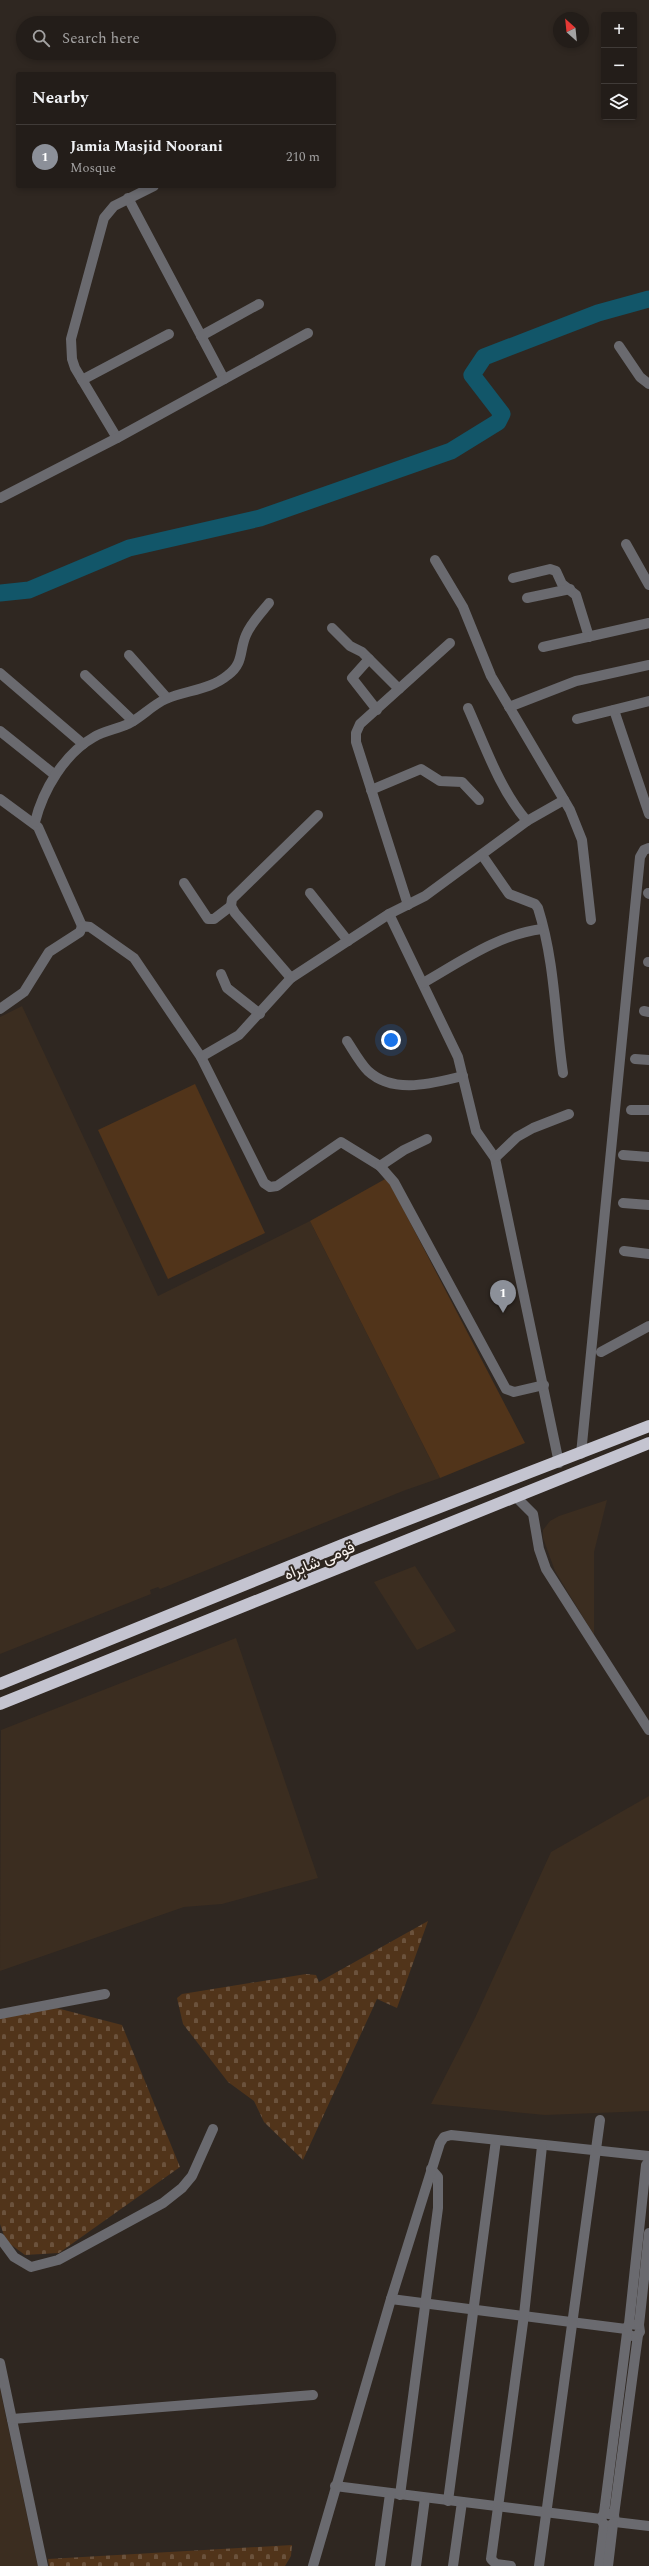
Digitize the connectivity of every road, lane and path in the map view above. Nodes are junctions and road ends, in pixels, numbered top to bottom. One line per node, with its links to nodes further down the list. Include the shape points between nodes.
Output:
1 (150, 188): 2 (street)
2 (128, 198): 6 (street); 9 (street, via 114,206 104,218 71,339 72,359)
3 (259, 304): 6 (street)
4 (308, 333): 8 (street)
5 (169, 334): 9 (street)
6 (201, 336): 8 (street)
7 (619, 346): 10 (street, via 640,377)
8 (224, 379): 11 (street)
9 (82, 380): 11 (street)
10 (649, 384)
11 (116, 438): 12 (street)
12 (0, 498)
13 (626, 544): 16 (street)
14 (436, 560): 33 (street, via 463,607 491,676)
15 (513, 578): 17 (street, via 554,570 562,584)
16 (649, 585)
17 (570, 589): 18 (street); 22 (street, via 576,595)
18 (527, 598)
19 (269, 603): 31 (street, via 246,635 240,662 236,668 216,682)
20 (649, 623): 22 (street)
21 (332, 628): 26 (street, via 350,646)
22 (589, 636): 24 (street)
23 (450, 644): 30 (street)
24 (543, 647)
25 (129, 655): 31 (street)
26 (369, 658): 30 (street); 35 (street, via 352,678)
27 (649, 664): 33 (street, via 576,681)
28 (0, 673): 40 (street)
29 (85, 675): 38 (street)
30 (399, 689): 35 (street)
31 (168, 698): 38 (street)
32 (649, 701): 36 (street)
33 (509, 707): 45 (street)
34 (468, 708): 48 (street, via 503,784)
35 (376, 710): 42 (street, via 360,724 356,733 356,742)
36 (614, 710): 37 (street); 46 (street)
37 (577, 719)
38 (133, 721): 40 (street)
39 (0, 731): 41 (street)
40 (83, 744): 41 (street)
41 (55, 775): 49 (street, via 38,809)
42 (372, 790): 44 (street, via 421,769 440,781 462,782); 54 (street)
43 (0, 799): 49 (street)
44 (479, 800)
45 (564, 800): 48 (street); 57 (street, via 582,840)
46 (649, 814)
47 (318, 815): 55 (street, via 232,899)
48 (527, 821): 51 (street)
49 (35, 822): 58 (street)
50 (649, 848): 89 (street, via 644,850 640,857)
51 (482, 855): 54 (street, via 425,896); 59 (street, via 509,894 535,904)
52 (184, 883): 55 (street, via 208,919 214,919)
53 (310, 893): 60 (street)
54 (408, 905): 56 (street)
55 (231, 906): 62 (street)
56 (389, 914): 60 (street); 63 (street)
57 (591, 920)
58 (82, 926): 64 (street, via 80,932 49,952 24,992); 67 (street, via 90,927 134,958)
59 (542, 929): 63 (street, via 526,931 495,943); 70 (street, via 556,999 555,1015)
60 (348, 941): 62 (street)
61 (221, 974): 65 (street, via 227,988)
62 (291, 978): 65 (street)
63 (423, 983): 71 (street, via 458,1057)
64 (0, 1009)
65 (260, 1014): 67 (street, via 239,1035)
66 (347, 1041): 71 (street, via 368,1071 382,1080 399,1085 426,1085)
67 (201, 1057): 79 (street, via 264,1183 277,1186 341,1142)
68 (635, 1060): 69 (street)
69 (649, 1060)
70 (563, 1073)
71 (463, 1076): 78 (street, via 476,1131)
72 (631, 1110): 73 (street)
73 (649, 1110)
74 (569, 1114): 78 (street, via 517,1137)
75 (427, 1139): 79 (street)
76 (623, 1155): 77 (street)
77 (649, 1157)
78 (495, 1158): 86 (street)
79 (380, 1166): 86 (street, via 394,1182 506,1389 514,1392)
80 (623, 1203): 81 (street)
81 (649, 1205)
82 (624, 1251): 83 (street)
83 (649, 1254)
84 (649, 1326): 85 (street)
85 (602, 1352)
86 (544, 1385): 90 (street)
87 (649, 1426): 89 (highway, قومی شاہراہ)
88 (649, 1443): 91 (highway, قومی شاہراہ)
89 (581, 1454): 90 (highway, قومی شاہراہ)
90 (559, 1463): 92 (highway, قومی شاہراہ, via 347,1543)
91 (515, 1496): 93 (highway, قومی شاہراہ); 94 (street, via 534,1514 538,1549 546,1569)
92 (0, 1684)
93 (0, 1706)
94 (649, 1730)
95 (105, 1994): 96 (street)
96 (0, 2014)
97 (600, 2120): 101 (street)
98 (213, 2129): 105 (street, via 198,2165 182,2188 162,2203 58,2260 31,2267 14,2256)
99 (496, 2140): 100 (street); 104 (street, via 451,2135 444,2137); 110 (street)
100 (542, 2146): 101 (street); 111 (street)
101 (596, 2149): 102 (street); 112 (street)
102 (649, 2156)
103 (649, 2161): 113 (street, via 646,2165)
104 (432, 2169): 108 (street); 109 (street, via 439,2180 438,2208)
105 (0, 2238)
106 (649, 2239): 107 (street)
107 (646, 2289): 113 (street)
108 (391, 2299): 109 (street); 117 (street)
109 (427, 2304): 110 (street); 118 (street)
110 (473, 2309): 111 (street); 120 (street)
111 (524, 2315): 112 (street); 122 (street)
112 (572, 2321): 113 (street); 123 (street)
113 (636, 2330): 124 (street)
114 (0, 2363): 116 (street)
115 (313, 2395): 116 (street)
116 (12, 2419): 126 (street)
117 (335, 2486): 118 (street); 127 (street)
118 (395, 2494): 119 (street); 128 (street)
119 (425, 2498): 120 (street); 129 (street)
120 (448, 2501): 121 (street)
121 (462, 2502): 122 (street); 130 (street)
122 (498, 2507): 123 (street); 131 (street, via 492,2559 496,2564)
123 (546, 2513): 124 (street); 132 (street)
124 (608, 2520): 125 (street); 133 (street); 134 (street)
125 (649, 2526)
126 (43, 2566)
127 (313, 2566)
128 (380, 2566)
129 (416, 2566)
130 (453, 2566)
131 (511, 2566)
132 (540, 2566)
133 (599, 2566)
134 (608, 2566)

